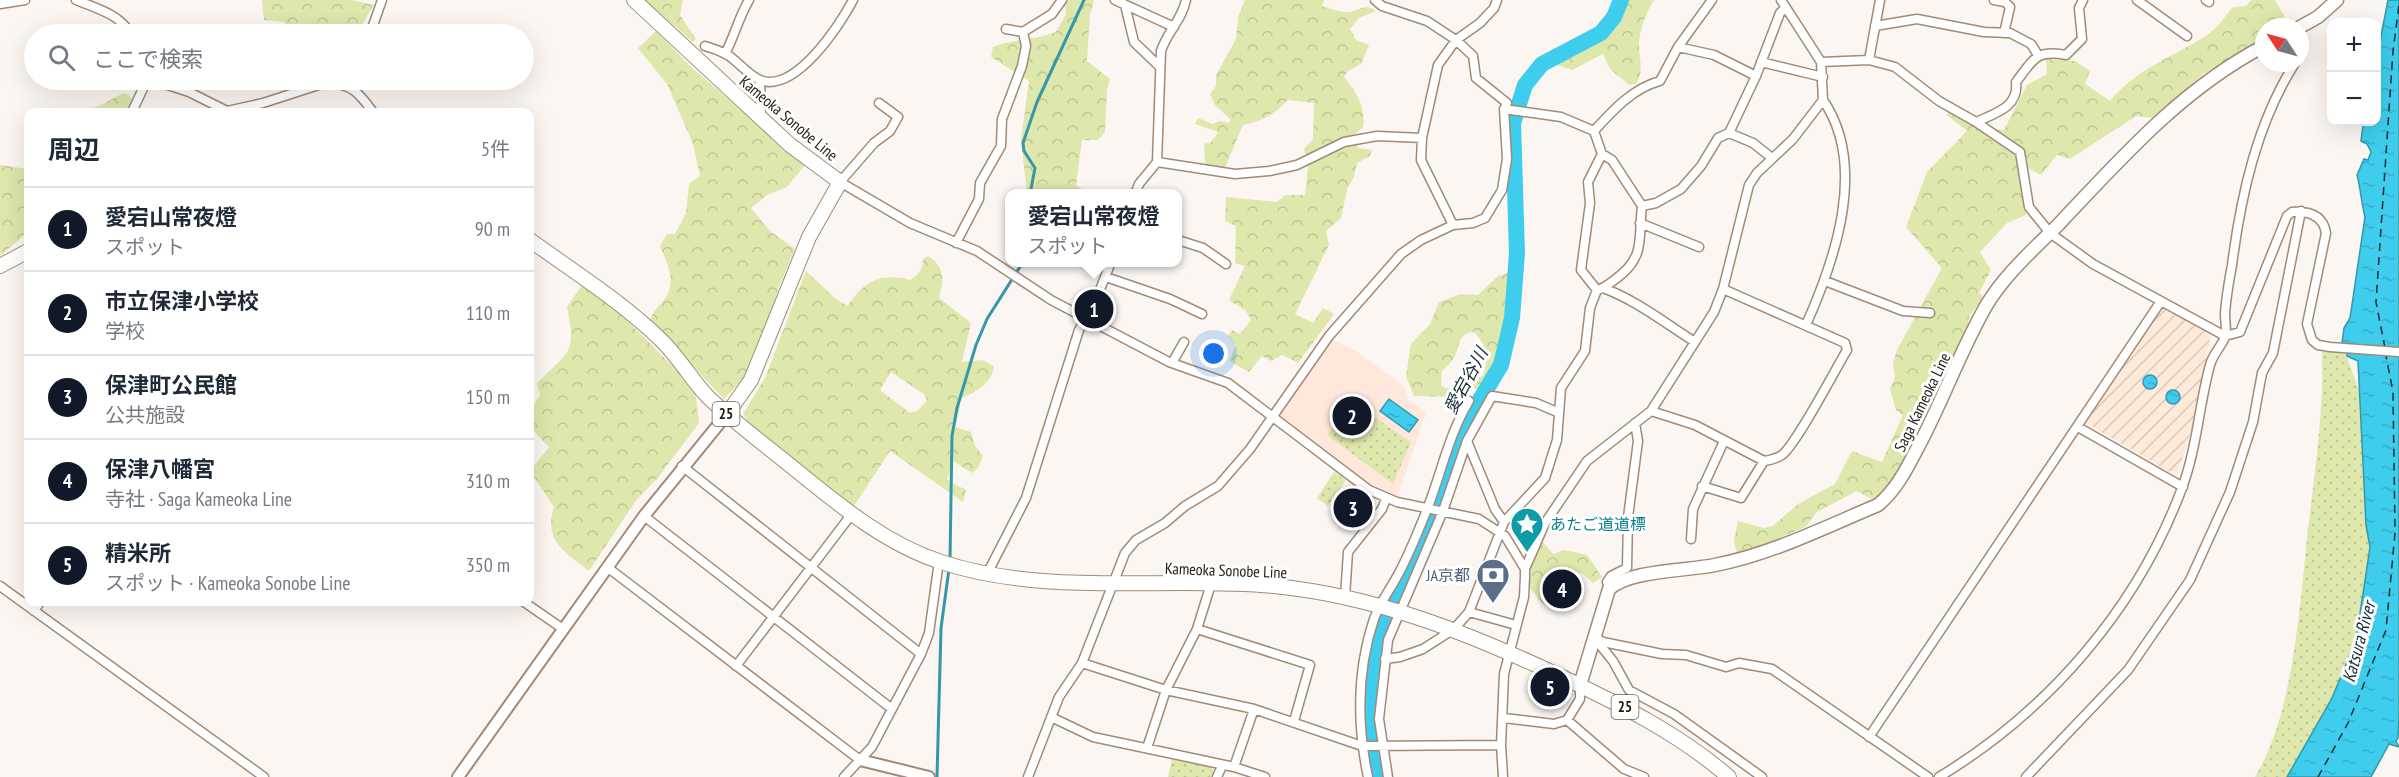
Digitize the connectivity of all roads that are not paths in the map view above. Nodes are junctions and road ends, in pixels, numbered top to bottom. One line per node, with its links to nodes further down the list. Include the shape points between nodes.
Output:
1 (25, 0): 19 (street)
2 (76, 0): 23 (street, via 116,16)
3 (382, 0): 24 (street)
4 (634, 0): 56 (main road, Kameoka Sonobe Line)
5 (749, 0): 35 (street, via 739,15)
6 (854, 0): 44 (street, via 838,28 791,76 775,82)
7 (1062, 0): 28 (street, via 1052,14)
8 (1115, 0): 21 (street)
9 (1186, 0): 26 (street)
10 (1375, 0): 31 (street, via 1427,21)
11 (1497, 0): 31 (street, via 1480,23)
12 (1712, 0): 33 (street)
13 (1880, 0): 25 (street)
14 (1994, 0): 18 (street)
15 (2083, 0): 36 (street, via 2079,8 2082,39 2066,55)
16 (2137, 0): 30 (street)
17 (2337, 0): 22 (main road)
18 (2005, 1): 29 (street, via 2010,7)
19 (0, 4)
20 (1783, 4): 38 (street); 39 (street)
21 (1125, 5): 26 (street); 40 (street, via 1134,42)
22 (2309, 22)
23 (125, 24)
24 (374, 24)
25 (1875, 26): 29 (street, via 1917,19); 37 (street)
26 (1174, 27): 40 (street, via 1164,41)
27 (1005, 29): 28 (street)
28 (1023, 32): 73 (street, via 1026,46 1002,119 1001,146 980,183 979,200)
29 (2004, 33): 36 (street, via 2022,38)
30 (2187, 36)
31 (1456, 40): 55 (street, via 1473,56 1476,78 1507,103); 60 (street, via 1438,65)
32 (705, 46): 35 (street)
33 (1677, 47): 42 (street, via 1714,55); 58 (street, via 1660,81 1625,101)
34 (2255, 51): 70 (main road, Saga Kameoka Line, via 2178,102)
35 (725, 54): 44 (street)
36 (2038, 55): 57 (street, via 2016,82 2017,93 2011,103)
37 (1869, 60): 39 (street); 57 (street, via 1895,67 1939,101)
38 (1761, 62): 42 (street); 43 (street)
39 (1821, 62): 43 (street)
40 (1160, 67): 63 (street)
41 (2290, 72): 88 (street, via 2269,113 2245,188 2232,261)
42 (1756, 76): 59 (street)
43 (1823, 77): 49 (street)
44 (760, 80): 56 (street)
45 (142, 90): 51 (street)
46 (183, 90): 52 (street)
47 (300, 90): 53 (street)
48 (354, 90): 54 (street)
49 (1823, 100): 62 (street); 80 (street, via 1839,129 1847,176)
50 (879, 102): 64 (street, via 898,117 890,131 874,143)
51 (134, 108)
52 (218, 108)
53 (243, 108)
54 (370, 108)
55 (1507, 109): 58 (street, via 1561,117); 69 (street, via 1503,190 1485,218)
56 (761, 119): 64 (main road, Kameoka Sonobe Line)
57 (1976, 122): 70 (street, via 2020,152 2029,207)
58 (1594, 131): 61 (street)
59 (1729, 133): 62 (street, via 1753,143); 66 (street, via 1718,138 1681,189)
60 (1422, 138): 63 (street, via 1377,136 1344,142 1297,165 1269,171 1235,174); 69 (street, via 1421,160)
61 (1602, 154): 66 (street, via 1612,160); 81 (street, via 1588,182 1590,203 1581,270)
62 (1772, 158): 82 (street, via 1749,185)
63 (1157, 162): 65 (street)
64 (840, 182): 73 (street, via 910,223); 96 (main road, Kameoka Sonobe Line / 25, via 809,237 751,380)
65 (1138, 189)
66 (1642, 206): 68 (street)
67 (2301, 211): 88 (street, via 2287,216 2240,332); 91 (street, via 2314,214 2326,233 2308,334 2318,345); 173 (street, via 2273,353 2262,373 2253,422 2230,492 2190,580 2128,670)
68 (1640, 223): 74 (street); 81 (street, via 1638,256 1629,269)
69 (1453, 225): 97 (street, via 1401,254 1329,336)
70 (2050, 233): 83 (street, via 2092,264); 122 (main road, Saga Kameoka Line, via 1987,305 1902,478 1878,505 1761,554 1712,566 1623,579)
71 (1182, 241): 76 (street, via 1203,248)
72 (534, 243): 96 (main road, Kameoka Sonobe Line / 25, via 634,316 663,342 706,395)
73 (956, 243): 86 (street, via 977,251)
74 (1699, 247)
75 (24, 253): 77 (main road)
76 (1226, 264)
77 (0, 266)
78 (1109, 267): 79 (street)
79 (1106, 277): 85 (street); 86 (street)
80 (1825, 281): 84 (street, via 1903,311); 87 (street)
81 (1600, 289): 90 (street, via 1628,297); 95 (street, via 1590,308 1586,351 1560,388)
82 (1723, 289): 87 (street); 90 (street)
83 (2161, 301): 88 (street); 99 (street)
84 (1930, 313)
85 (1202, 314)
86 (1086, 318): 92 (street); 118 (street, via 1066,368 1026,498)
87 (1806, 324): 102 (street, via 1845,343 1846,350 1789,448)
88 (2225, 336): 105 (street, via 2210,366 2201,421)
89 (1184, 342): 92 (street)
90 (1695, 342): 94 (street)
91 (2399, 352)
92 (1172, 363): 97 (street, via 1228,383)
93 (1469, 401): 107 (street, via 1456,423)
94 (1651, 411): 98 (street); 101 (street, via 1695,424)
95 (1557, 412): 100 (street, via 1536,403 1492,396); 111 (street, via 1557,440 1545,478)
96 (727, 414): 103 (street); 109 (main road, Kameoka Sonobe Line / 25)
97 (1272, 417): 106 (street); 119 (street, via 1218,486 1136,540 1125,553)
98 (1635, 423): 117 (street, via 1587,461 1545,523); 122 (street, via 1638,441 1628,517 1627,568 1606,582)
99 (2078, 426): 105 (street); 150 (street)
100 (1467, 441): 108 (street); 111 (street)
101 (1724, 441): 102 (street); 104 (street)
102 (1764, 461): 104 (street, via 1741,498)
103 (682, 466): 110 (street); 116 (street)
104 (1702, 486): 113 (street, via 1693,509)
105 (2183, 487): 172 (street, via 2140,576 2083,655 2046,696 1981,751)
106 (1386, 499): 107 (street); 123 (street, via 1383,509 1348,552)
107 (1429, 508): 108 (street); 128 (street)
108 (1441, 511): 112 (street, via 1479,519); 128 (street)
109 (851, 515): 114 (main road, Kameoka Sonobe Line / 25, via 894,541); 116 (street)
110 (644, 516): 115 (street); 131 (street)
111 (1504, 522): 112 (street)
112 (1499, 532): 117 (street, via 1509,541); 130 (street)
113 (1690, 539)
114 (946, 563): 118 (main road, Kameoka Sonobe Line / 25); 138 (street)
115 (607, 567): 133 (street); 141 (street)
116 (812, 567): 131 (street); 138 (street)
117 (1525, 569): 132 (street, via 1524,597)
118 (987, 574): 119 (main road, Kameoka Sonobe Line / 25, via 1014,579)
119 (1112, 582): 120 (main road, Kameoka Sonobe Line / 25); 140 (street)
120 (1211, 584): 123 (main road, Kameoka Sonobe Line / 25, via 1273,586); 134 (street)
121 (0, 586): 124 (street)
122 (1609, 590): 136 (main road)
123 (1345, 597): 128 (main road, Kameoka Sonobe Line / 25)
124 (24, 604)
125 (27, 606): 129 (street)
126 (37, 606): 129 (street)
127 (530, 606): 133 (street)
128 (1390, 608): 135 (main road, Kameoka Sonobe Line / 25); 139 (street); 152 (street, via 1369,638 1361,680)
129 (34, 611): 158 (street)
130 (1469, 612): 132 (street); 135 (street)
131 (773, 616): 141 (street); 144 (street)
132 (1516, 625): 137 (street)
133 (563, 629): 159 (street)
134 (1197, 629): 143 (street); 149 (street, via 1310,665)
135 (1454, 629): 137 (main road, Kameoka Sonobe Line / 25); 139 (street, via 1414,653)
136 (1594, 637): 142 (main road); 150 (street, via 1726,667 1739,663 1772,669); 170 (street, via 1629,690 1674,714)
137 (1510, 653): 142 (main road, Kameoka Sonobe Line / 25); 147 (street, via 1504,674)
138 (921, 654): 144 (street)
139 (1385, 659): 153 (street)
140 (1082, 663): 143 (street); 146 (street, via 1059,697)
141 (736, 666): 155 (street)
142 (1580, 686): 148 (street, via 1580,699); 169 (main road, Kameoka Sonobe Line / 25, via 1667,730)
143 (1167, 690): 145 (street); 154 (street)
144 (892, 709): 155 (street, via 872,747)
145 (1254, 709): 149 (street); 157 (street)
146 (1051, 717): 154 (street, via 1093,737); 162 (street)
147 (1504, 718): 148 (street, via 1554,724); 151 (street)
148 (1567, 720): 168 (street, via 1624,769)
149 (1294, 721): 152 (street)
150 (1869, 737): 171 (street)
151 (1501, 745): 153 (street); 167 (street)
152 (1363, 746): 153 (street); 165 (street)
153 (1380, 746): 166 (street)
154 (1147, 748): 156 (street)
155 (860, 760): 160 (street); 161 (street)
156 (1222, 766): 157 (street); 163 (street)
157 (1234, 767): 164 (street)
158 (264, 777)
159 (458, 777)
160 (844, 777)
161 (929, 777)
162 (1028, 777)
163 (1217, 777)
164 (1264, 777)
165 (1368, 777)
166 (1388, 777)
167 (1503, 777)
168 (1644, 777)
169 (1729, 777)
170 (1762, 777)
171 (1928, 777)
172 (1938, 777)
173 (2026, 777)

